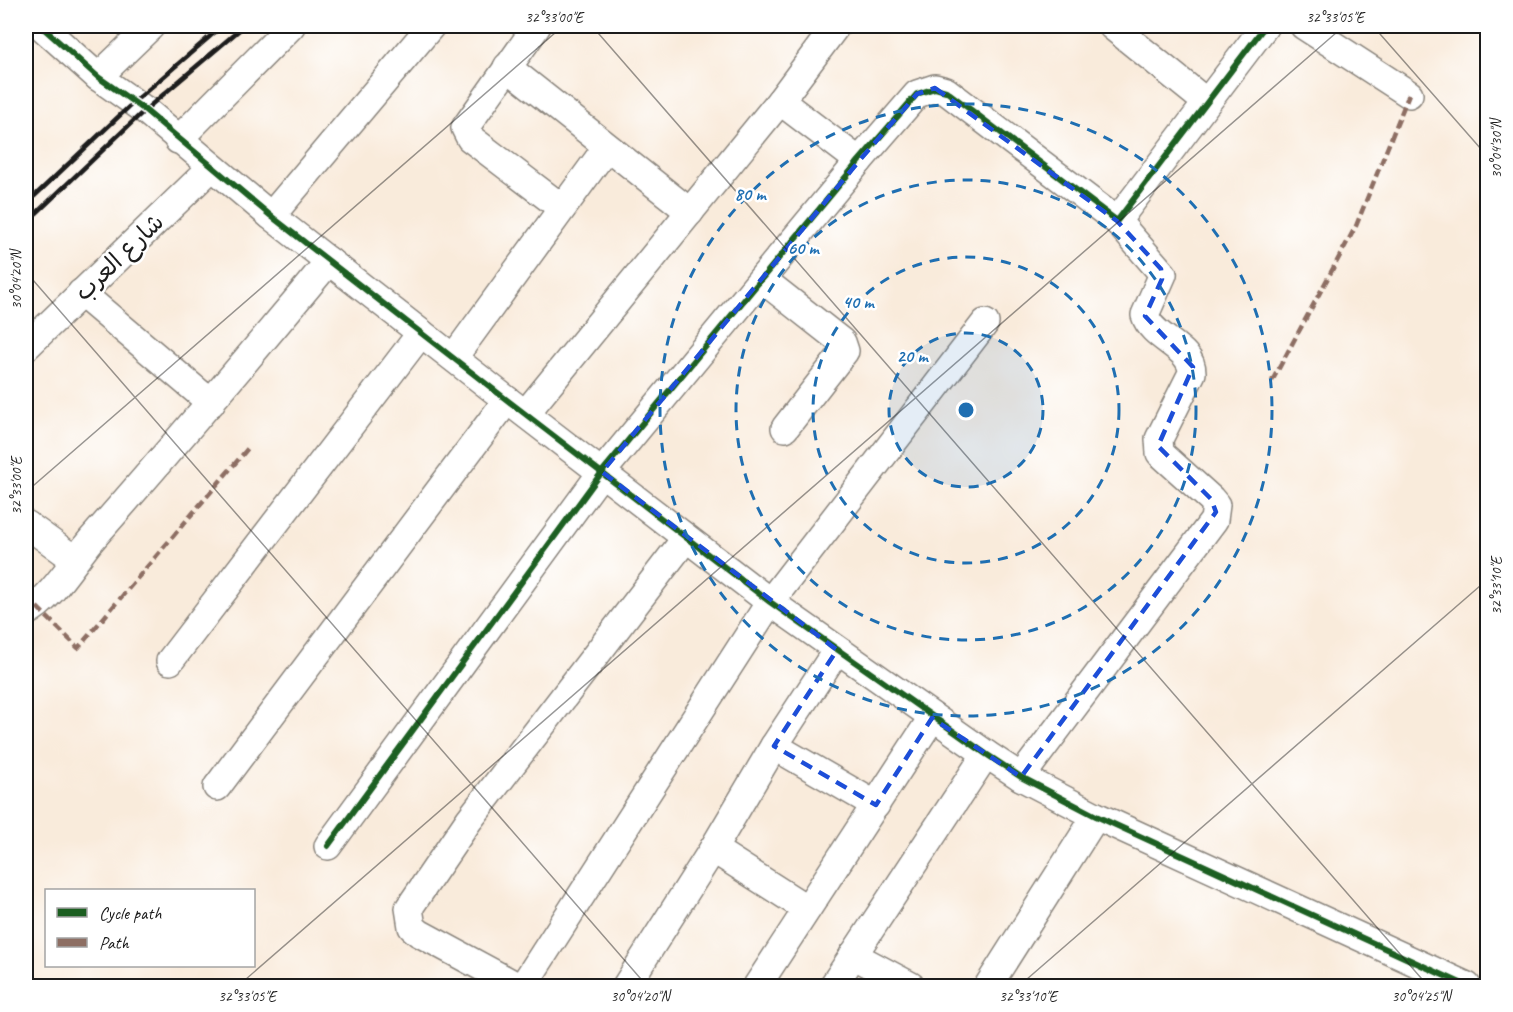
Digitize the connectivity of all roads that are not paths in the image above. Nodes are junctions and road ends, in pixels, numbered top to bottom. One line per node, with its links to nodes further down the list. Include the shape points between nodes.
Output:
1 (41, 26): 11 (street)
2 (151, 26): 11 (street)
3 (291, 26): 15 (street)
4 (432, 26): 21 (street)
5 (537, 26): 10 (street)
6 (1112, 26): 14 (street)
7 (1264, 26): 14 (street)
8 (1304, 26): 12 (street)
9 (829, 28): 13 (street)
10 (507, 67): 16 (street); 19 (street, via 466,123 466,133)
11 (98, 77): 15 (street, via 145,110)
12 (1408, 94)
13 (780, 101): 17 (street); 20 (street)
14 (1206, 102): 22 (street)
15 (178, 140): 18 (street)
16 (607, 147): 19 (street); 20 (street)
17 (859, 161): 22 (street, via 917,94 935,88 946,91); 24 (street)
18 (212, 167): 21 (street); 25 (street, شارع العرب)
19 (562, 208): 29 (street)
20 (690, 212): 31 (street)
21 (271, 216): 23 (street)
22 (1117, 221): 44 (street, via 1163,274 1145,315 1148,323 1193,367 1159,439 1160,453 1211,499 1216,512 1214,520)
23 (329, 261): 27 (street); 30 (street)
24 (762, 279): 32 (street, via 842,342 845,351); 33 (street)
25 (81, 293): 28 (street, شارع العرب); 30 (street)
26 (986, 323): 37 (street)
27 (421, 333): 29 (street); 40 (street)
28 (26, 347)
29 (454, 357): 31 (street)
30 (211, 403): 36 (street)
31 (517, 407): 33 (street); 45 (street)
32 (785, 428)
33 (602, 472): 35 (street); 48 (street)
34 (26, 524): 36 (street)
35 (686, 538): 37 (street); 52 (street, via 469,820 410,908 412,927 419,933)
36 (74, 559): 38 (street, via 37,607)
37 (770, 602): 39 (street); 53 (street)
38 (26, 612)
39 (837, 650): 41 (street); 42 (street)
40 (170, 661)
41 (932, 718): 43 (street); 46 (street)
42 (774, 746): 46 (street); 49 (street)
43 (986, 754): 44 (street); 51 (street)
44 (1021, 777): 47 (street)
45 (217, 787)
46 (876, 805): 50 (street)
47 (1096, 816): 58 (street); 59 (street)
48 (328, 846)
49 (713, 849): 50 (street); 54 (street)
50 (807, 909): 55 (street)
51 (853, 956): 56 (street); 57 (street)
52 (517, 987)
53 (523, 987)
54 (626, 987)
55 (757, 987)
56 (833, 987)
57 (911, 987)
58 (988, 987)
59 (1467, 987)

